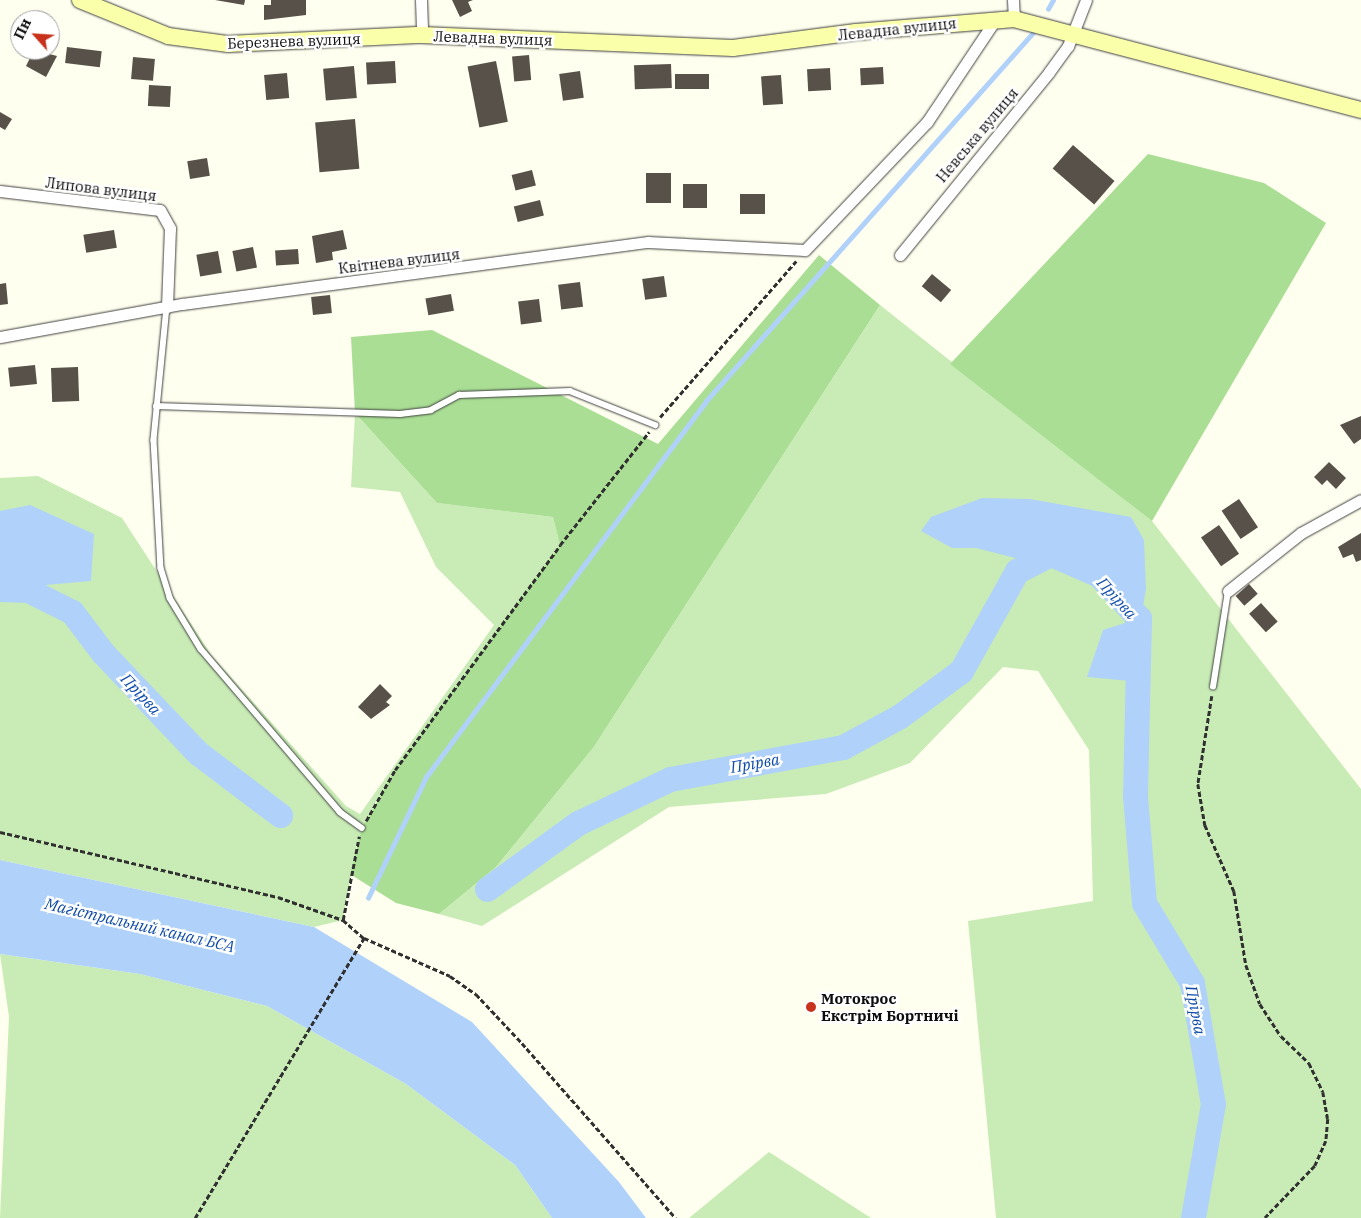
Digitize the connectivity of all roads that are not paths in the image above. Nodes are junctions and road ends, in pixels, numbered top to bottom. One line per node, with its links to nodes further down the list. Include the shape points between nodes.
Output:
1 (80, 0): 8 (street, Березнева вулиця, via 168,36 228,44)
2 (421, 0): 8 (street)
3 (1013, 0): 5 (street)
4 (1086, 0): 7 (street, Невська вулиця)
5 (1014, 19): 6 (street, Левадна вулиця); 7 (street, Левадна вулиця)
6 (995, 20): 8 (street, Левадна вулиця, via 733,48); 12 (street, Квітнева вулиця, via 927,122 805,250 648,242)
7 (1072, 32): 9 (street, Левадна вулиця); 11 (street, Невська вулиця, via 1049,72)
8 (422, 35)
9 (1361, 110)
10 (0, 191): 12 (street, Липова вулиця, via 160,210 170,228)
11 (900, 255)
12 (167, 307): 13 (street, Квітнева вулиця); 14 (lane)
13 (0, 337)
14 (156, 406): 15 (lane, via 400,414 431,410 459,395 570,391); 19 (lane, via 158,536 170,598 201,649 340,812)
15 (655, 424)
16 (1361, 500): 17 (street, via 1301,533)
17 (1228, 591): 18 (lane)
18 (1213, 688)
19 (362, 828)

